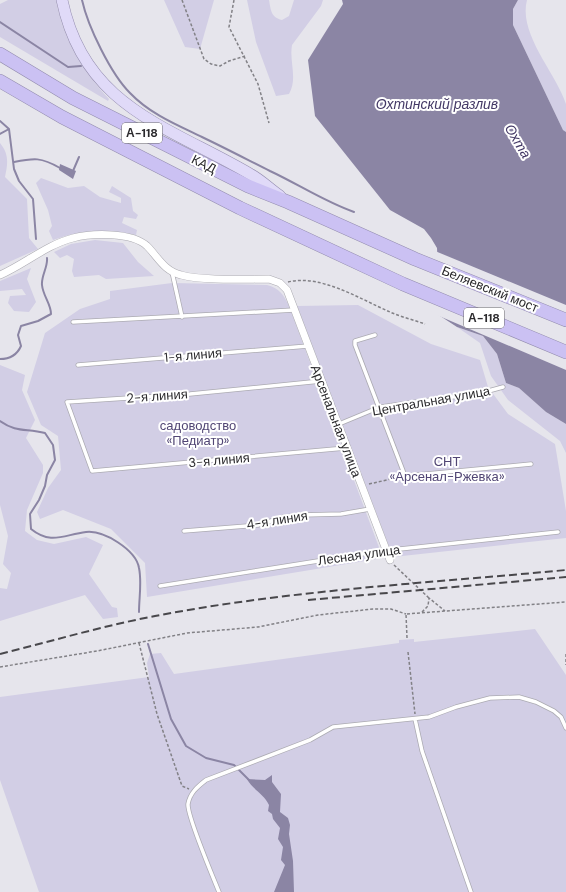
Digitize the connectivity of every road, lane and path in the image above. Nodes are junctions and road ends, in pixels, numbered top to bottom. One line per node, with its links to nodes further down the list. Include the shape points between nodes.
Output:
1 (62, 0): 8 (main road, via 65,17 78,48 111,92 163,129 251,175)
2 (182, 0): 5 (path, via 204,59 220,66)
3 (234, 0): 5 (path, via 229,27)
4 (0, 54): 8 (highway, КАД / А-118, via 73,98 248,186)
5 (245, 56): 7 (path, via 258,84)
6 (4, 84): 20 (highway, КАД / А-118, via 62,117 240,208 403,284)
7 (269, 123)
8 (288, 202): 9 (highway, КАД / А-118)
9 (415, 259): 15 (highway, Беляевский мост / А-118)
10 (172, 272): 11 (street, via 142,243 121,236 106,235 81,236 61,242); 12 (street, via 191,277 269,279); 14 (lane)
11 (0, 275)
12 (280, 284): 13 (street, Арсенальная улица, via 287,290); 17 (path, via 298,279 311,280)
13 (294, 310): 14 (lane); 19 (street, Арсенальная улица)
14 (182, 317): 16 (lane)
15 (566, 320)
16 (73, 322)
17 (426, 324)
18 (376, 334): 24 (lane, via 355,341 354,345)
19 (308, 346): 21 (lane, 1-я линия); 22 (street, Арсенальная улица)
20 (566, 352)
21 (78, 365)
22 (321, 381): 25 (street, Арсенальная улица); 28 (lane, 2-я линия, via 190,394 67,402)
23 (503, 387): 24 (lane, Центральная улица, via 480,393)
24 (380, 408): 25 (lane, Центральная улица); 29 (lane)
25 (338, 424): 26 (street, Арсенальная улица)
26 (346, 448): 28 (lane, 3-я линия); 30 (street, Арсенальная улица)
27 (531, 464): 29 (lane)
28 (92, 471)
29 (405, 476): 30 (path)
30 (361, 486): 31 (street, Арсенальная улица)
31 (370, 509): 32 (lane, 4-я линия, via 341,514 284,517 258,525); 34 (street, Арсенальная улица)
32 (184, 531)
33 (558, 532): 34 (lane, Лесная улица)
34 (386, 550): 35 (street, Арсенальная улица); 36 (lane, Лесная улица)
35 (390, 560): 37 (path)
36 (160, 586)
37 (429, 598): 39 (path); 40 (path, via 428,606)
38 (566, 602): 39 (path)
39 (445, 611): 40 (path)
40 (420, 613): 41 (path)
41 (406, 614): 42 (path); 43 (path, via 391,609 346,611 258,627 187,633)
42 (407, 638)
43 (139, 642): 47 (path, via 84,654); 50 (path, via 156,714 182,786)
44 (408, 652): 48 (path)
45 (566, 654): 46 (path)
46 (566, 665)
47 (0, 667)
48 (415, 719): 49 (lane, via 490,698 519,697 554,711 561,717); 50 (lane, via 333,727 310,740 206,780); 52 (lane, via 422,751)
49 (566, 728)
50 (193, 791): 51 (lane, via 188,806)
51 (219, 892)
52 (471, 892)

